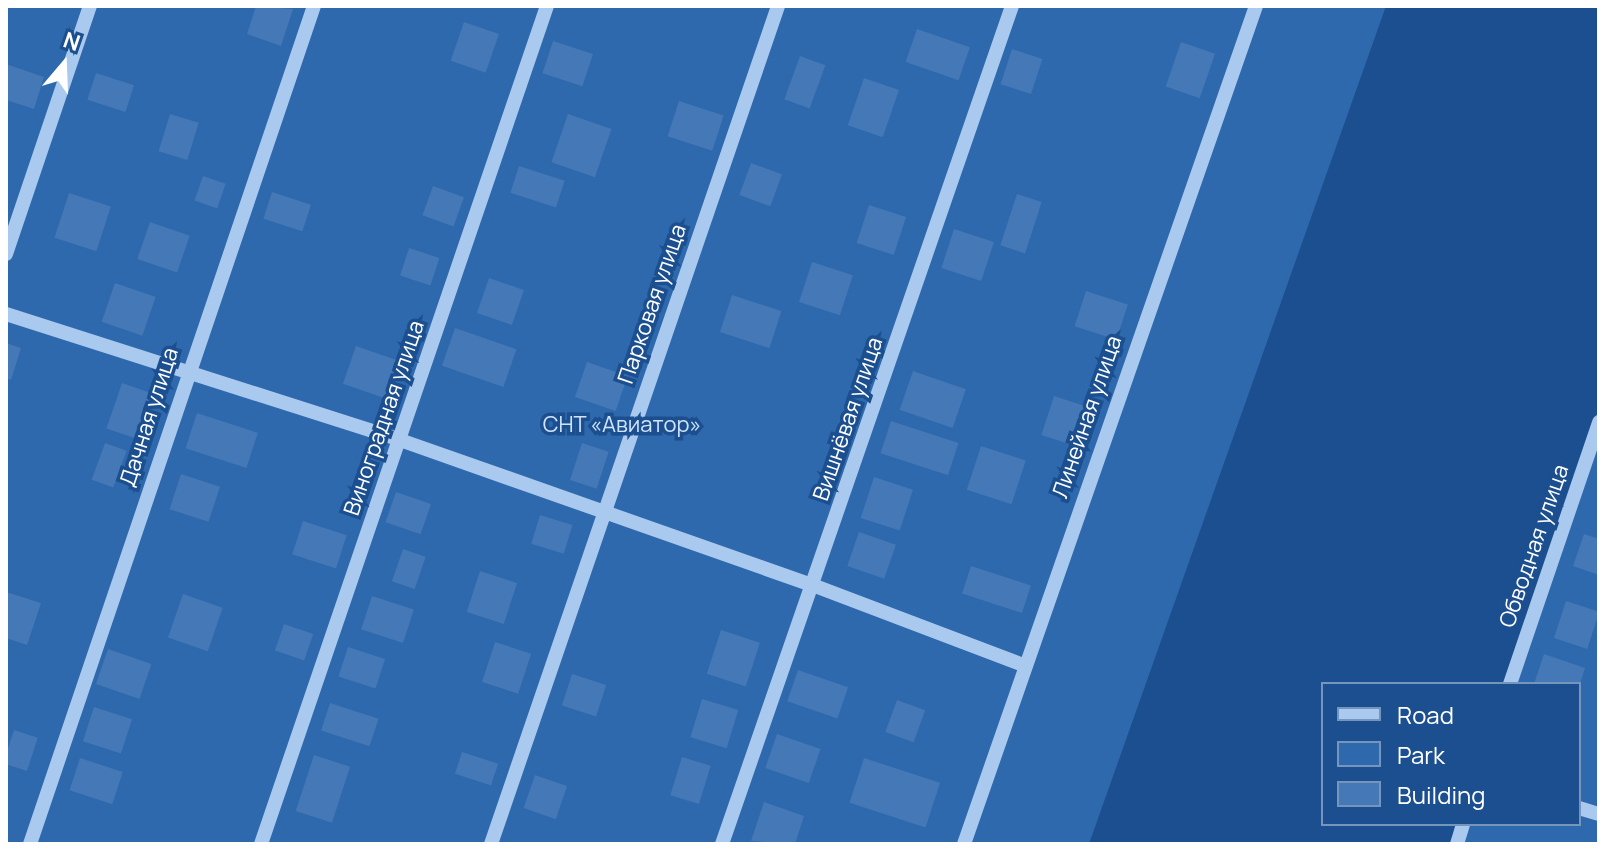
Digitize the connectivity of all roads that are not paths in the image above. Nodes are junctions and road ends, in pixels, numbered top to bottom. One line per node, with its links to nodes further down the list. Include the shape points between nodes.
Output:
1 (90, 6): 7 (street)
2 (314, 6): 9 (street, Дачная улица)
3 (547, 6): 11 (street, Виноградная улица)
4 (778, 6): 12 (street, Парковая улица)
5 (1012, 6): 13 (street, Вишнёвая улица)
6 (1256, 6): 14 (street, Линейная улица)
7 (6, 254)
8 (6, 314): 9 (street)
9 (188, 369): 11 (street); 16 (street, Дачная улица)
10 (1599, 422): 15 (street, Обводная улица)
11 (400, 440): 12 (street); 17 (street, Виноградная улица)
12 (604, 513): 13 (street); 18 (street, Парковая улица)
13 (815, 586): 14 (street); 19 (street, Вишнёвая улица)
14 (1023, 665): 20 (street, Линейная улица)
15 (1511, 682)
16 (30, 844)
17 (261, 844)
18 (491, 844)
19 (722, 844)
20 (964, 844)

